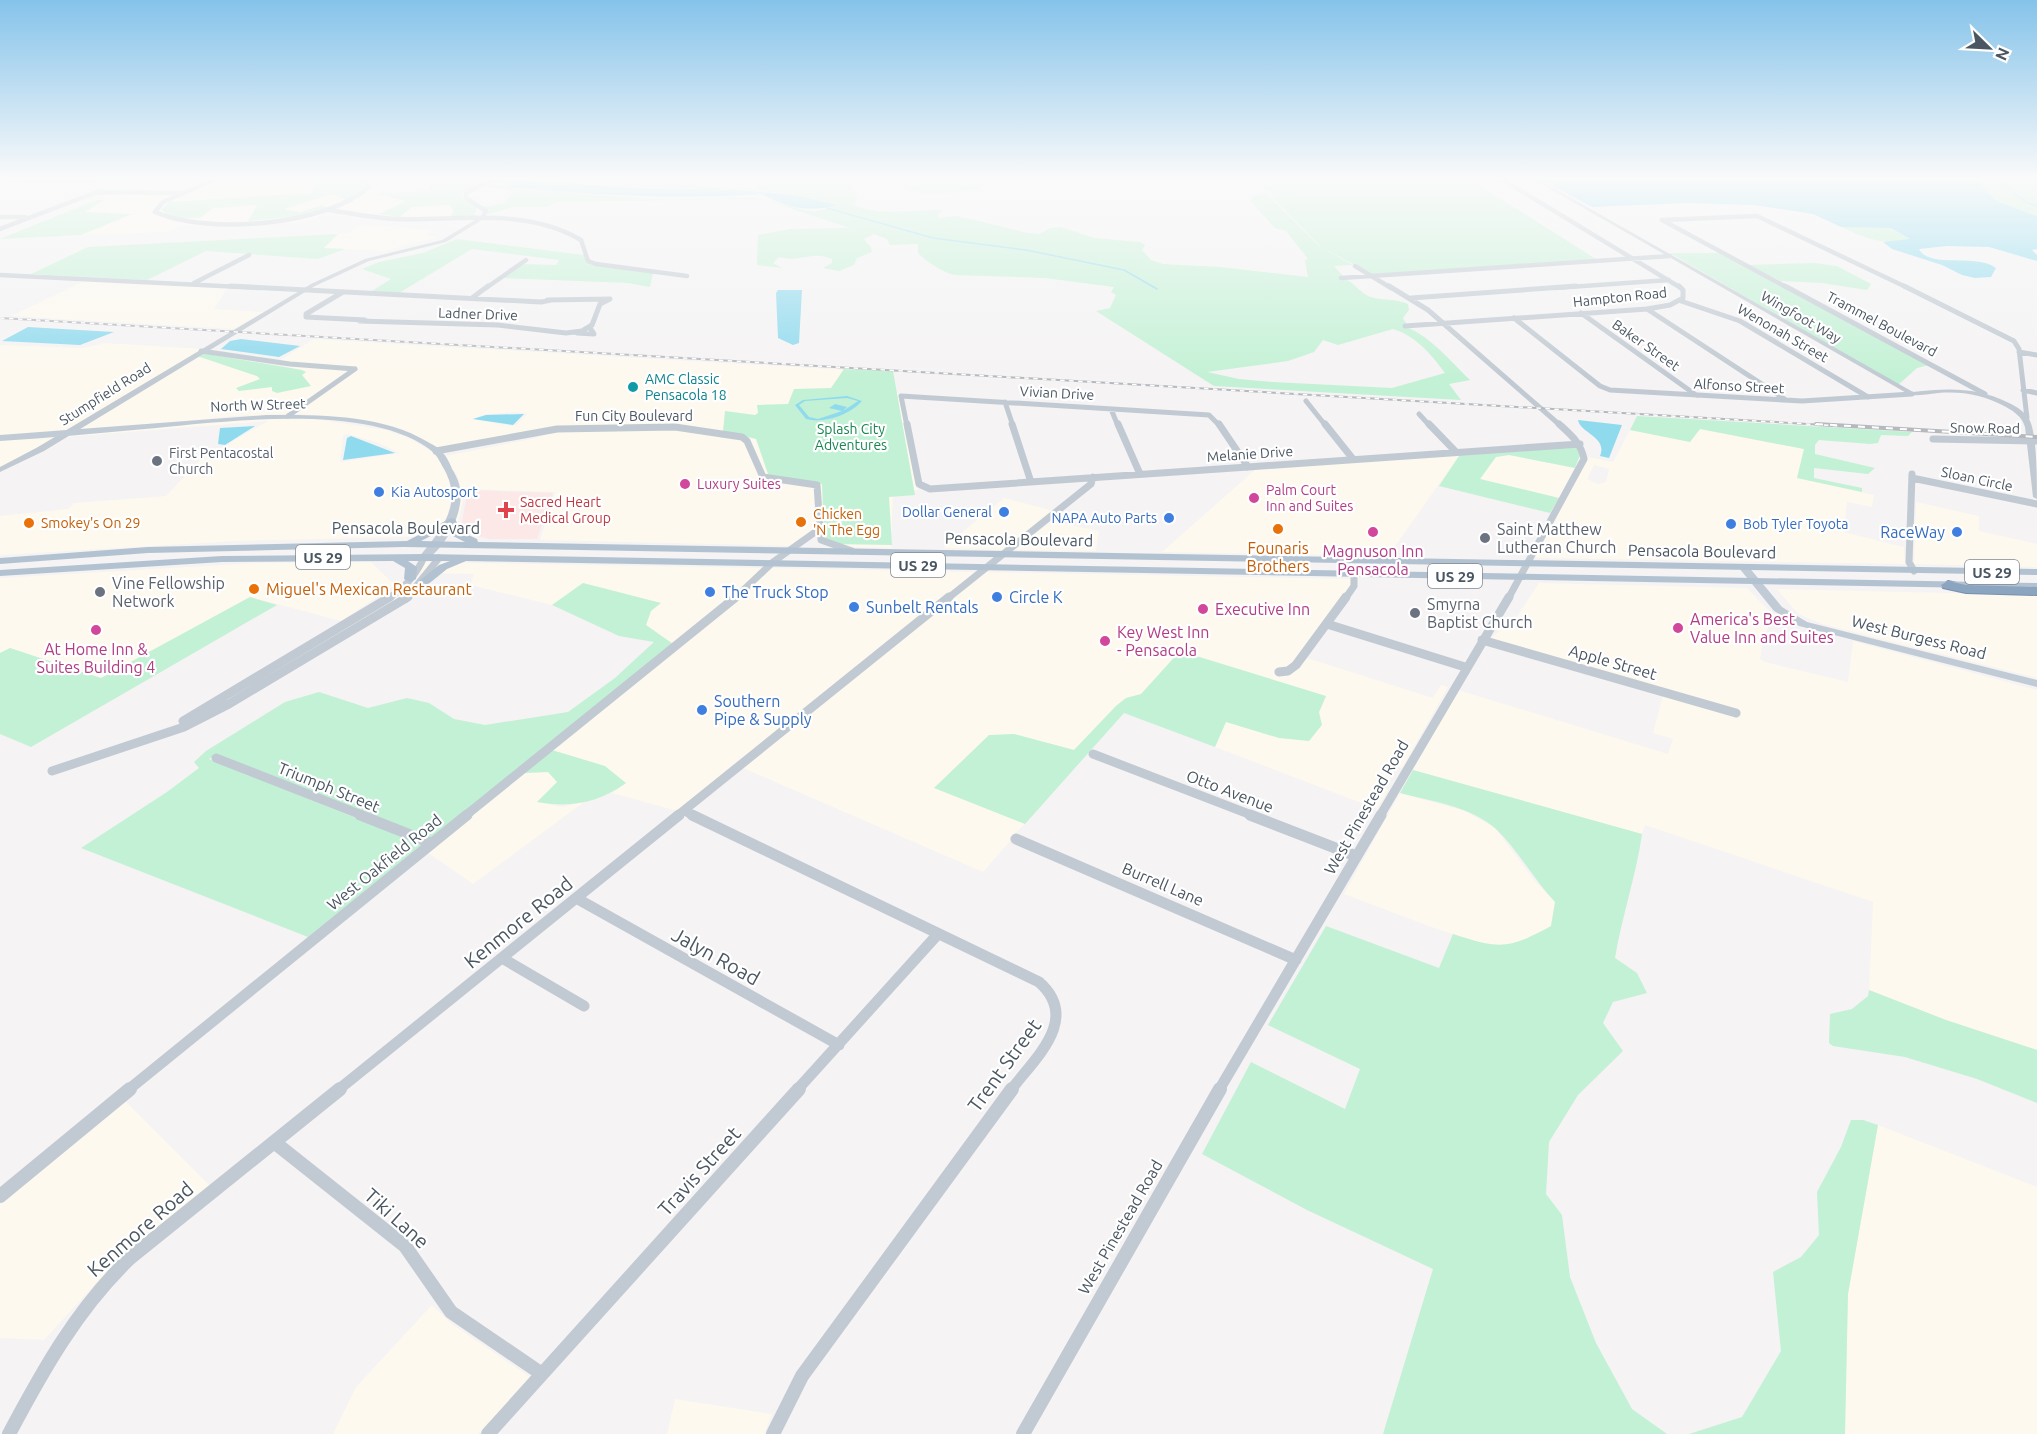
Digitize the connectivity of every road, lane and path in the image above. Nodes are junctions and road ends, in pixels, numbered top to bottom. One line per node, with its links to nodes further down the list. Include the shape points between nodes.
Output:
1 (417, 245): 13 (street, via 356,261)
2 (429, 245): 15 (street, via 367,261)
3 (584, 245): 16 (street, via 586,259 591,263)
4 (1612, 245): 10 (street, Hampton Road)
5 (1651, 245): 9 (street, Wingfoot Way)
6 (1708, 245): 42 (street, Trammel Boulevard)
7 (1817, 245): 35 (street, Trammel Boulevard, via 2006,335 2017,344)
8 (249, 255): 20 (street)
9 (1670, 256): 10 (street); 37 (street, Wingfoot Way)
10 (1635, 259): 17 (street); 19 (street, Hampton Road)
11 (526, 260): 24 (street)
12 (1355, 266): 17 (street)
13 (326, 274): 15 (street); 21 (street)
14 (0, 275): 20 (street)
15 (334, 275): 21 (street)
16 (687, 276)
17 (1374, 276): 18 (street); 25 (street)
18 (1341, 278)
19 (1670, 280): 25 (street); 27 (street, Hampton Road, via 1683,290)
20 (192, 284): 22 (street)
21 (313, 285): 22 (street, Stumpfield Road)
22 (304, 290): 23 (street); 34 (street, Stumpfield Road)
23 (344, 292): 24 (street); 28 (street, Ladner Drive, via 306,316 498,325 591,335 595,333 590,328)
24 (472, 298): 26 (street)
25 (1411, 298): 32 (street)
26 (590, 300): 28 (street); 28 (street, via 610,298)
27 (1681, 301): 29 (street, Hampton Road); 44 (street, Wenonah Street, via 1740,321)
28 (600, 304)
29 (1647, 309): 30 (street, Hampton Road); 45 (street)
30 (1581, 314): 31 (street, Hampton Road); 43 (street, Baker Street)
31 (1514, 318): 32 (street, Hampton Road); 43 (street, Alfonso Street, via 1606,388)
32 (1444, 324): 33 (street, Hampton Road); 56 (street)
33 (1405, 326)
34 (201, 351): 50 (street, via 355,369); 52 (street, Stumpfield Road)
35 (2019, 352): 36 (street); 38 (street)
36 (2037, 355)
37 (1900, 388): 39 (street, Wingfoot Way); 41 (street, Wingfoot Way)
38 (2023, 390): 40 (street); 51 (street)
39 (1928, 393): 41 (street, Alfonso Street); 42 (street, Alfonso Street, via 1960,390)
40 (2037, 393)
41 (1912, 394): 44 (street, Alfonso Street)
42 (1985, 394): 51 (street, Trammel Boulevard)
43 (1696, 395): 45 (street, Alfonso Street)
44 (1868, 398): 45 (street, Alfonso Street)
45 (1786, 400)
46 (1306, 401): 59 (street)
47 (1005, 402): 48 (street, Vivian Drive); 64 (street); 65 (street, Vivian Drive, via 901,396)
48 (1111, 409): 60 (street, Vivian Drive, via 1212,416); 62 (street)
49 (1419, 414): 57 (street)
50 (288, 416): 52 (main road, North W Street); 58 (main road, North W Street, via 375,425 412,437)
51 (2027, 418): 55 (street)
52 (67, 433): 53 (main road, North W Street); 61 (street, Stumpfield Road)
53 (0, 438)
54 (1933, 439): 55 (street, Snow Road)
55 (2034, 441): 66 (street)
56 (1580, 444): 57 (street, Melanie Drive); 89 (street, West Pinestead Road, via 1582,464)
57 (1456, 452): 59 (street, Melanie Drive)
58 (438, 453): 68 (main road, via 455,479); 69 (street, Fun City Boulevard, via 557,429 675,427 742,437 763,477 817,485)
59 (1353, 459): 60 (street, Melanie Drive)
60 (1248, 467): 62 (street, Melanie Drive)
61 (0, 470)
62 (1140, 474): 63 (street, Melanie Drive)
63 (1093, 477): 64 (street, Melanie Drive); 77 (street, Kenmore Road, via 1077,497)
64 (1031, 482): 65 (street, Melanie Drive, via 933,489)
65 (922, 486)
66 (2037, 497)
67 (2037, 504): 93 (street, Sloan Circle, via 1912,476 1909,562)
68 (451, 520): 70 (main road); 71 (main road); 72 (main road, via 457,534)
69 (818, 530): 75 (street); 76 (street, via 825,544)
70 (404, 543): 71 (main road, Pensacola Boulevard / US 29); 73 (main road, Pensacola Boulevard / US 29)
71 (439, 544): 72 (main road, Pensacola Boulevard / US 29); 79 (main road); 81 (main road, via 417,552 308,553)
72 (481, 544): 74 (main road, Pensacola Boulevard / US 29)
73 (232, 547): 84 (main road); 86 (main road, Pensacola Boulevard / US 29)
74 (615, 547): 75 (main road, Pensacola Boulevard / US 29); 79 (main road, via 596,551 457,548)
75 (786, 552): 76 (main road, Pensacola Boulevard / US 29); 88 (street, West Oakfield Road)
76 (856, 552): 77 (main road, Pensacola Boulevard / US 29)
77 (1003, 555): 80 (main road, Pensacola Boulevard / US 29); 90 (street, Kenmore Road)
78 (392, 557): 79 (main road, Pensacola Boulevard / US 29); 81 (main road, Pensacola Boulevard / US 29); 102 (main road, via 408,563)
79 (424, 557): 82 (main road, Pensacola Boulevard / US 29); 102 (street)
80 (1110, 557): 85 (main road, Pensacola Boulevard / US 29); 92 (main road)
81 (278, 558): 84 (main road, Pensacola Boulevard / US 29)
82 (439, 558): 83 (main road, Pensacola Boulevard / US 29); 102 (street)
83 (474, 558): 88 (main road, Pensacola Boulevard / US 29); 102 (main road, via 443,567)
84 (222, 559): 97 (main road, Pensacola Boulevard / US 29)
85 (1286, 560): 87 (main road, Pensacola Boulevard / US 29); 95 (main road)
86 (0, 561)
87 (1386, 561): 89 (main road, Pensacola Boulevard / US 29); 99 (main road)
88 (773, 562): 90 (main road, Pensacola Boulevard / US 29); 117 (street, West Oakfield Road, via 740,594)
89 (1527, 564): 91 (main road, Pensacola Boulevard / US 29); 100 (street, West Pinestead Road)
90 (987, 567): 92 (main road, Pensacola Boulevard / US 29); 115 (street, Kenmore Road)
91 (1744, 568): 93 (main road, Pensacola Boulevard / US 29); 101 (main road, West Burgess Road)
92 (1109, 570): 95 (main road, Pensacola Boulevard / US 29)
93 (1914, 571): 94 (main road, Pensacola Boulevard / US 29)
94 (1935, 571): 96 (main road, Pensacola Boulevard / US 29); 103 (main road)
95 (1289, 572): 98 (main road, Pensacola Boulevard / US 29)
96 (2037, 572)
97 (0, 573)
98 (1354, 574): 99 (main road, Pensacola Boulevard / US 29); 106 (street, via 1354,586)
99 (1390, 574): 100 (main road, Pensacola Boulevard / US 29)
100 (1520, 577): 101 (main road, Pensacola Boulevard / US 29); 107 (street, West Pinestead Road)
101 (1755, 582): 103 (main road, Pensacola Boulevard / US 29); 110 (main road, West Burgess Road, via 1778,609 1803,624)
102 (413, 583): 114 (street, via 407,598 230,704 184,727)
103 (1946, 583): 104 (main road, Pensacola Boulevard / US 29); 105 (highway, via 1966,589)
104 (2037, 584)
105 (2037, 591)
106 (1327, 624): 108 (street); 109 (street, via 1296,665)
107 (1482, 640): 108 (street, West Pinestead Road); 111 (street, Apple Street)
108 (1466, 667): 118 (street, West Pinestead Road)
109 (1279, 672)
110 (2037, 684)
111 (1736, 713)
112 (1093, 754): 118 (street, Otto Avenue)
113 (216, 758): 117 (street, Triumph Street)
114 (52, 771)
115 (684, 811): 119 (street, Kenmore Road); 120 (street, Trent Street)
116 (1016, 839): 122 (street, Burrell Lane)
117 (431, 843): 126 (street, West Oakfield Road)
118 (1356, 856): 122 (street, West Pinestead Road)
119 (576, 898): 121 (street, Kenmore Road); 124 (street, Jalyn Road)
120 (938, 934): 124 (street, Travis Street); 130 (street, Trent Street, via 1045,987 1058,1005 1058,1023 802,1376)
121 (502, 958): 123 (street); 125 (street, Kenmore Road)
122 (1296, 960): 131 (street, West Pinestead Road)
123 (584, 1006)
124 (839, 1045): 127 (street, Travis Street)
125 (273, 1142): 127 (street, Tiki Lane, via 405,1246 451,1312); 128 (street, Kenmore Road, via 137,1252 97,1290 58,1341)
126 (0, 1197)
127 (542, 1374): 129 (street, Travis Street)
128 (9, 1434)
129 (488, 1434)
130 (773, 1434)
131 (1023, 1434)

